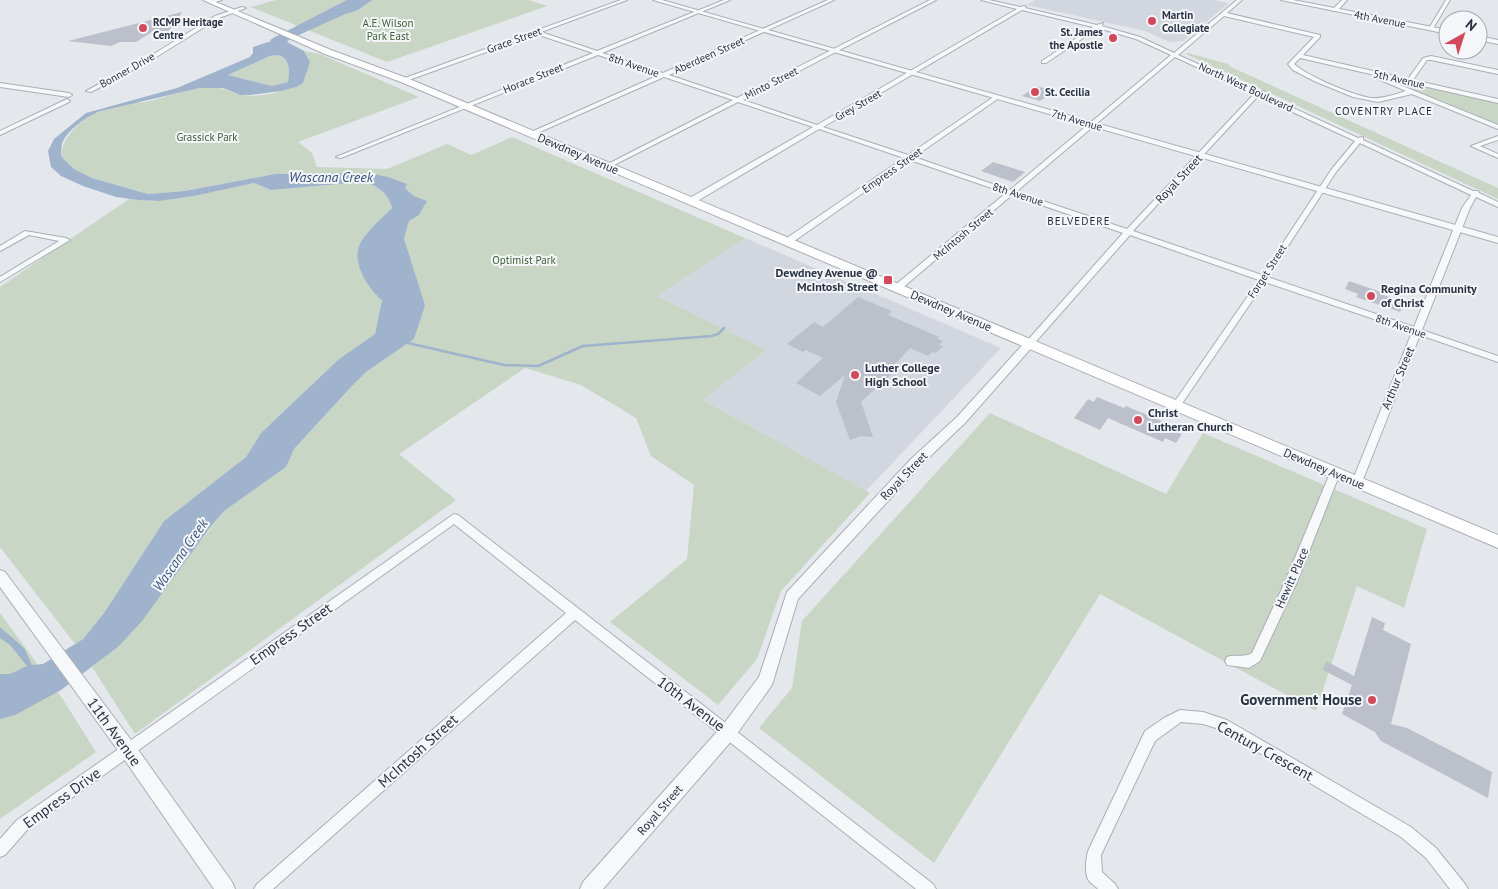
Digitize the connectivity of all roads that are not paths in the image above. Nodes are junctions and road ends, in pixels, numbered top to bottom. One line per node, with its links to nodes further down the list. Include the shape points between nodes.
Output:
1 (220, 0): 14 (street)
2 (225, 0): 15 (main road, Dewdney Avenue)
3 (625, 0): 25 (street, Grace Street)
4 (656, 0): 19 (street, 7th Avenue)
5 (728, 0): 19 (street, Horace Street)
6 (832, 0): 24 (street, Aberdeen Street)
7 (934, 0): 28 (street, Minto Street)
8 (983, 0): 16 (street, North West Boulevard)
9 (996, 0): 16 (street, North West Boulevard)
10 (1240, 0): 20 (street, McIntosh Street)
11 (1284, 0): 17 (street, 4th Avenue)
12 (1345, 0): 17 (street)
13 (1448, 0): 22 (street)
14 (209, 1): 18 (main road, Dewdney Avenue)
15 (244, 8): 18 (street, Bonner Drive); 37 (main road, Dewdney Avenue, via 355,55)
16 (1023, 8): 21 (street, North West Boulevard); 35 (street, Grey Street)
17 (1335, 10): 22 (street, 4th Avenue)
18 (233, 12): 37 (main road, Dewdney Avenue); 40 (street, Bonner Drive, via 217,17)
19 (698, 12): 24 (street, 7th Avenue); 29 (street, Horace Street)
20 (1223, 14): 27 (street, McIntosh Street); 31 (street, via 1318,36)
21 (1100, 25): 26 (street, North West Boulevard, via 1134,32); 30 (street, North West Boulevard); 32 (street)
22 (1430, 29): 23 (street, 4th Avenue)
23 (1438, 30)
24 (764, 31): 28 (street, 7th Avenue); 36 (street, Aberdeen Street)
25 (536, 32): 29 (street, 8th Avenue); 37 (street, Grace Street)
26 (1155, 41): 27 (street); 30 (street, North West Boulevard)
27 (1189, 43): 30 (street, McIntosh Street)
28 (834, 51): 35 (street, 7th Avenue); 44 (street, Minto Street)
29 (597, 53): 36 (street, 8th Avenue); 46 (street, Horace Street)
30 (1177, 53): 41 (street, North West Boulevard); 47 (street, McIntosh Street)
31 (1300, 56): 33 (street, 5th Avenue); 42 (street, via 1291,64 1293,69 1364,99 1375,100)
32 (1044, 62)
33 (1355, 69): 38 (street, 5th Avenue); 42 (street)
34 (1498, 72): 38 (street, via 1431,58 1425,59)
35 (912, 73): 43 (street, 7th Avenue); 49 (street, Grey Street)
36 (664, 75): 44 (street, 8th Avenue); 51 (street, Aberdeen Street)
37 (404, 80): 46 (main road, Dewdney Avenue)
38 (1409, 81): 45 (street, 5th Avenue)
39 (0, 85): 50 (street, via 68,98)
40 (89, 91)
41 (1260, 92): 53 (street, North West Boulevard); 54 (street, Royal Street)
42 (1412, 92): 48 (street)
43 (997, 97): 47 (street, 7th Avenue); 57 (street, Empress Street)
44 (737, 100): 49 (street, 8th Avenue); 58 (street, Minto Street)
45 (1498, 101)
46 (464, 106): 51 (main road, Dewdney Avenue); 56 (street, Horace Street)
47 (1093, 124): 54 (street, 7th Avenue); 61 (street, McIntosh Street)
48 (1498, 127)
49 (818, 128): 57 (street, 8th Avenue); 62 (street, Grey Street)
50 (0, 133)
51 (532, 134): 58 (main road, Dewdney Avenue)
52 (1498, 138): 55 (street, via 1474,146)
53 (1360, 139): 59 (street, Forget Street, via 1333,171); 60 (street, North West Boulevard)
54 (1201, 155): 59 (street, 7th Avenue); 65 (street, Royal Street)
55 (1498, 156)
56 (339, 158)
57 (909, 158): 61 (street, 8th Avenue); 67 (street, Empress Street)
58 (608, 166): 62 (main road, Dewdney Avenue)
59 (1322, 190): 64 (street, 7th Avenue); 69 (street, Forget Street)
60 (1474, 192): 63 (street, North West Boulevard); 64 (street, Arthur Street)
61 (1012, 193): 65 (street, 8th Avenue); 71 (street, McIntosh Street)
62 (690, 201): 67 (main road, Dewdney Avenue)
63 (1498, 204)
64 (1459, 229): 66 (street, 7th Avenue); 72 (street, Arthur Street)
65 (1129, 232): 69 (street, 8th Avenue); 73 (street, Royal Street)
66 (1498, 240)
67 (787, 242): 71 (main road, Dewdney Avenue)
68 (0, 249): 70 (street, via 28,233 66,240)
69 (1264, 278): 72 (street, 8th Avenue); 75 (street, Forget Street)
70 (0, 280)
71 (897, 288): 73 (main road, Dewdney Avenue)
72 (1418, 332): 74 (street, 8th Avenue); 77 (street, Arthur Street)
73 (1028, 344): 75 (main road, Dewdney Avenue); 83 (street, Royal Street, via 961,420 916,462 792,596 766,680)
74 (1498, 359)
75 (1176, 406): 76 (main road, Dewdney Avenue)
76 (1335, 473): 77 (main road, Dewdney Avenue); 82 (street, Hewitt Place, via 1291,582 1256,657 1249,662)
77 (1357, 482): 79 (main road, Dewdney Avenue)
78 (454, 518): 81 (street, 10th Avenue); 84 (street, Empress Street)
79 (1498, 542)
80 (0, 576): 84 (street, 11th Avenue)
81 (574, 613): 83 (street, 10th Avenue); 88 (street, McIntosh Street)
82 (1231, 662)
83 (728, 732): 86 (street, 10th Avenue); 89 (street, Royal Street)
84 (128, 750): 85 (street, Empress Drive, via 22,825); 87 (street, 11th Avenue)
85 (0, 850)
86 (921, 887)
87 (225, 889)
88 (262, 889)
89 (590, 889)
90 (1110, 889): 91 (street, Century Crescent, via 1094,875 1094,854 1150,736 1180,716 1222,724 1406,832 1431,853)
91 (1460, 889)

